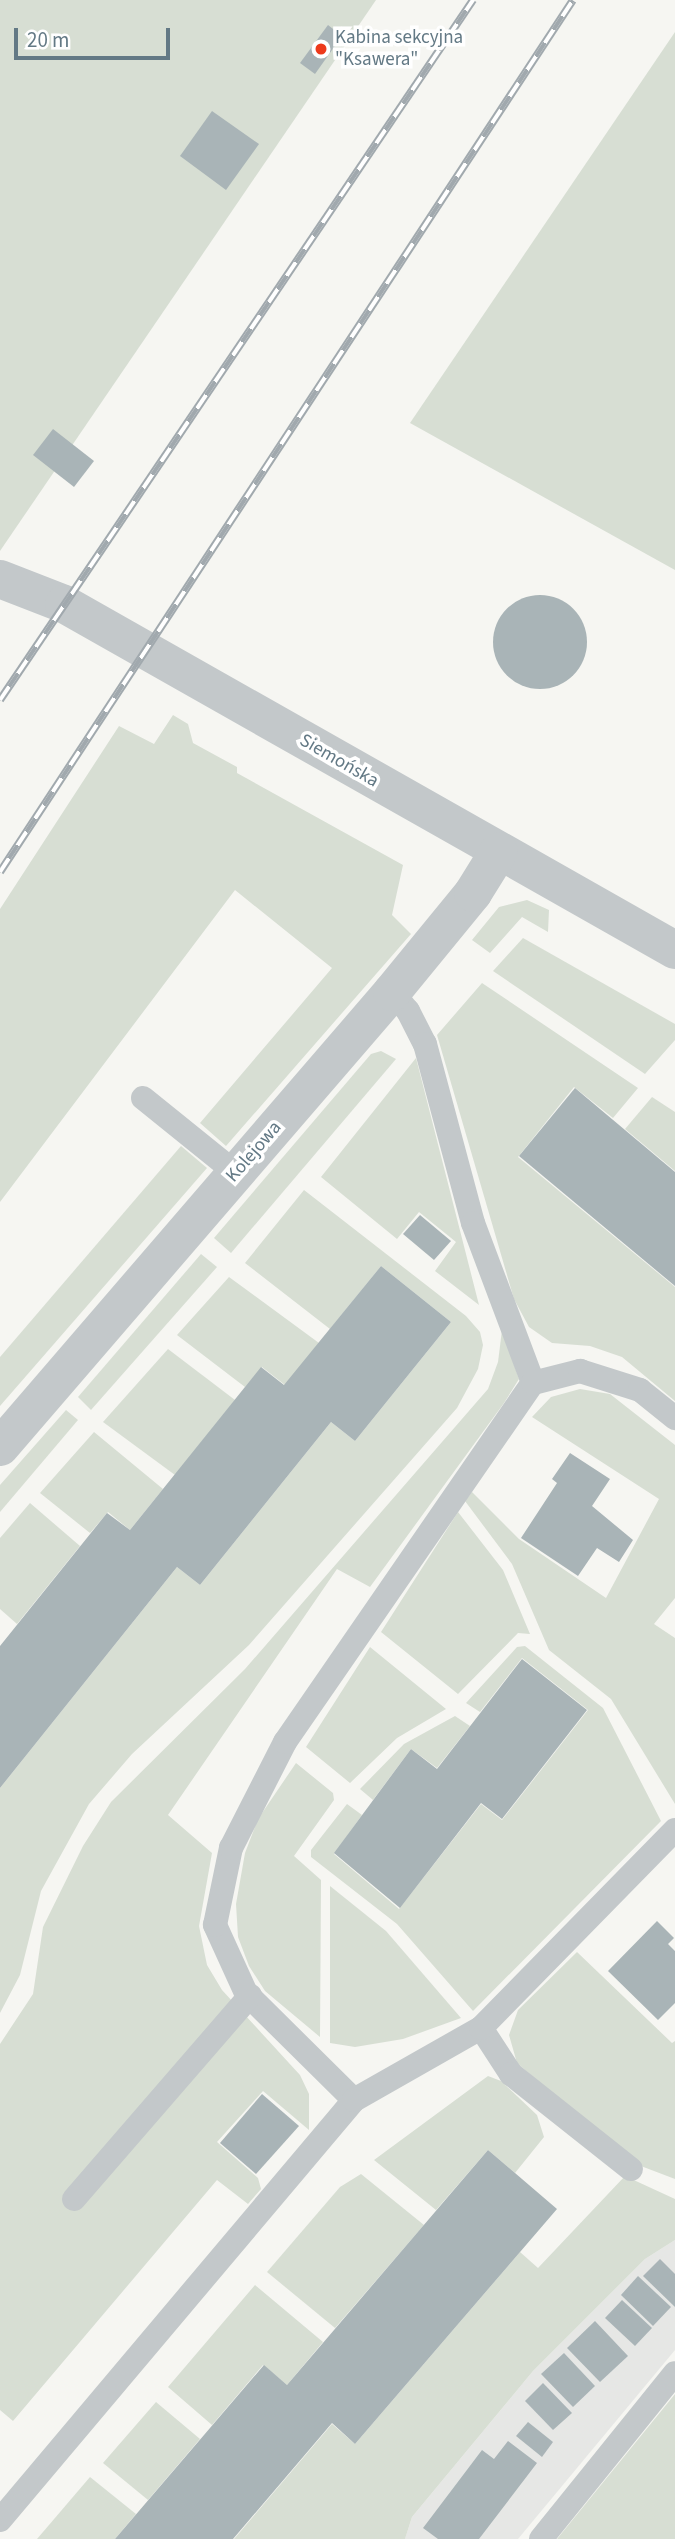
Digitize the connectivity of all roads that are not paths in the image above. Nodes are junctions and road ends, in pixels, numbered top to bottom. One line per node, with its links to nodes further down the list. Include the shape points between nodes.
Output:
1 (0, 579): 2 (street, Siemońska, via 76,611)
2 (499, 851): 3 (street, Siemońska); 4 (street, Kolejowa, via 473,893)
3 (675, 950)
4 (392, 992): 6 (street, Kolejowa); 7 (lane, via 425,1044 473,1223)
5 (143, 1098): 6 (lane)
6 (236, 1173): 9 (street, Kolejowa)
7 (533, 1383): 8 (lane, via 580,1371 640,1390); 11 (lane, via 285,1742 231,1848 215,1925)
8 (675, 1418)
9 (0, 1447)
10 (675, 1830): 12 (lane)
11 (250, 1996): 13 (lane); 15 (lane)
12 (481, 2028): 13 (lane); 14 (lane, via 512,2074)
13 (355, 2100): 17 (lane)
14 (631, 2169)
15 (74, 2199)
16 (675, 2373): 18 (lane)
17 (0, 2520)
18 (541, 2539)

